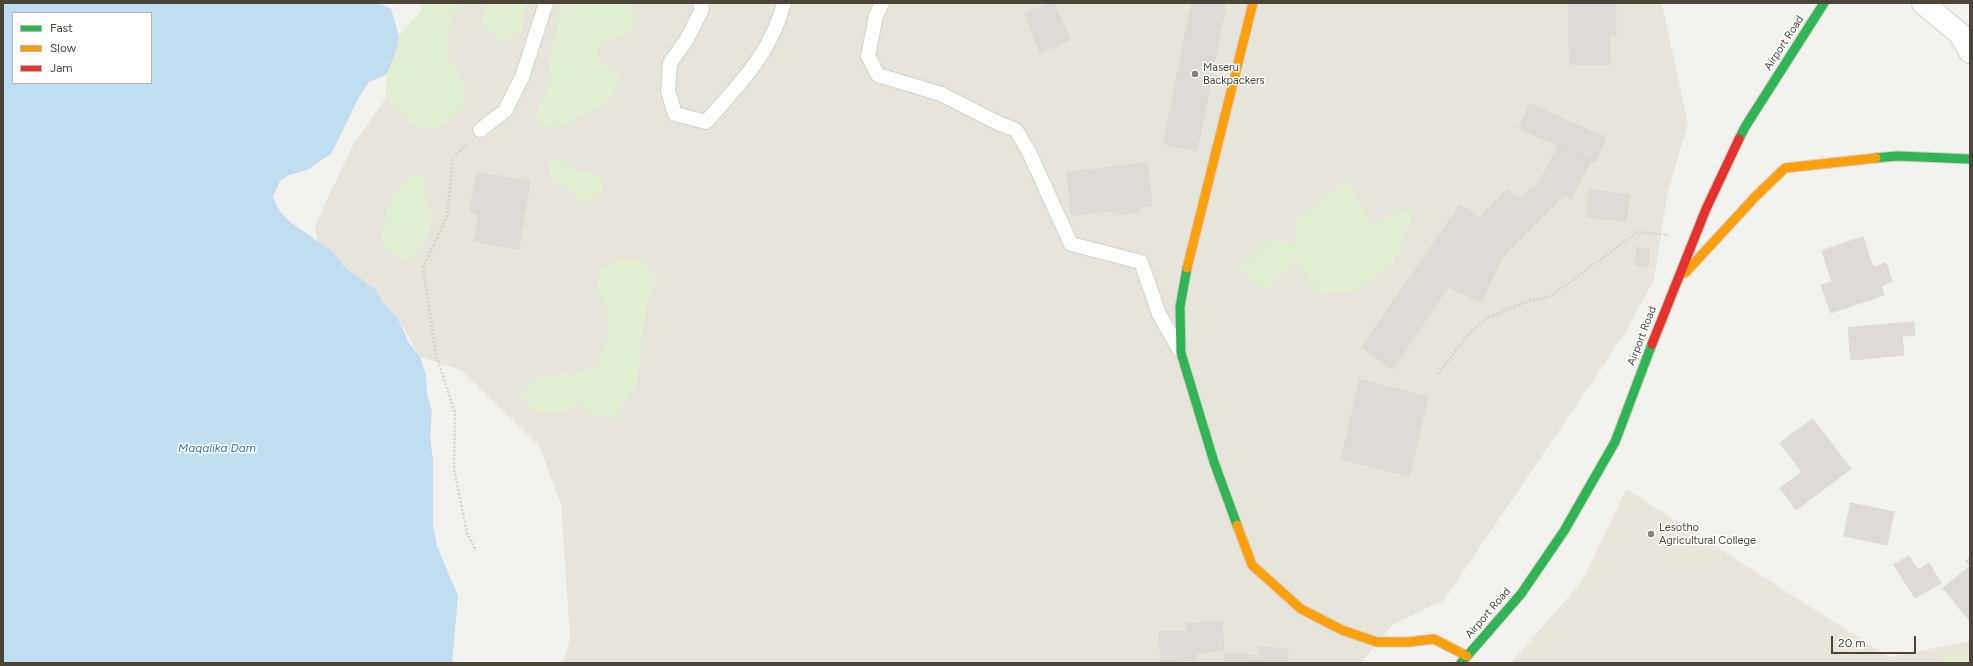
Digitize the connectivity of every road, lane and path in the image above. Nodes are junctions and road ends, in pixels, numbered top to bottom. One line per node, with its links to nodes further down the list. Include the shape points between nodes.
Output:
1 (546, 3): 9 (lane, via 522,77 505,111)
2 (700, 3): 3 (lane, via 702,9 687,39 670,63 668,91 676,114 706,122 750,74 767,46)
3 (784, 3)
4 (882, 3): 13 (lane, via 876,16 868,56 878,75 941,94 1016,130 1029,152 1071,244 1141,262 1159,314)
5 (1253, 3): 13 (street, via 1189,255 1180,307)
6 (1824, 3): 12 (street, Airport Road, via 1745,127 1706,209)
7 (1924, 3): 8 (street, via 1960,34)
8 (1970, 52)
9 (480, 130): 15 (path, via 453,157 447,216 423,268 436,355 455,413 454,470 467,533)
10 (1970, 159): 12 (street, via 1897,156 1785,168 1755,196)
11 (1670, 235): 14 (path, via 1638,232 1551,296 1529,301 1487,318 1466,337)
12 (1674, 286): 16 (street, Airport Road, via 1615,442 1564,531 1521,594)
13 (1181, 353): 16 (street, via 1214,462 1252,565 1301,609 1342,630 1377,642 1434,639)
14 (1438, 374)
15 (476, 551)
16 (1464, 660)

